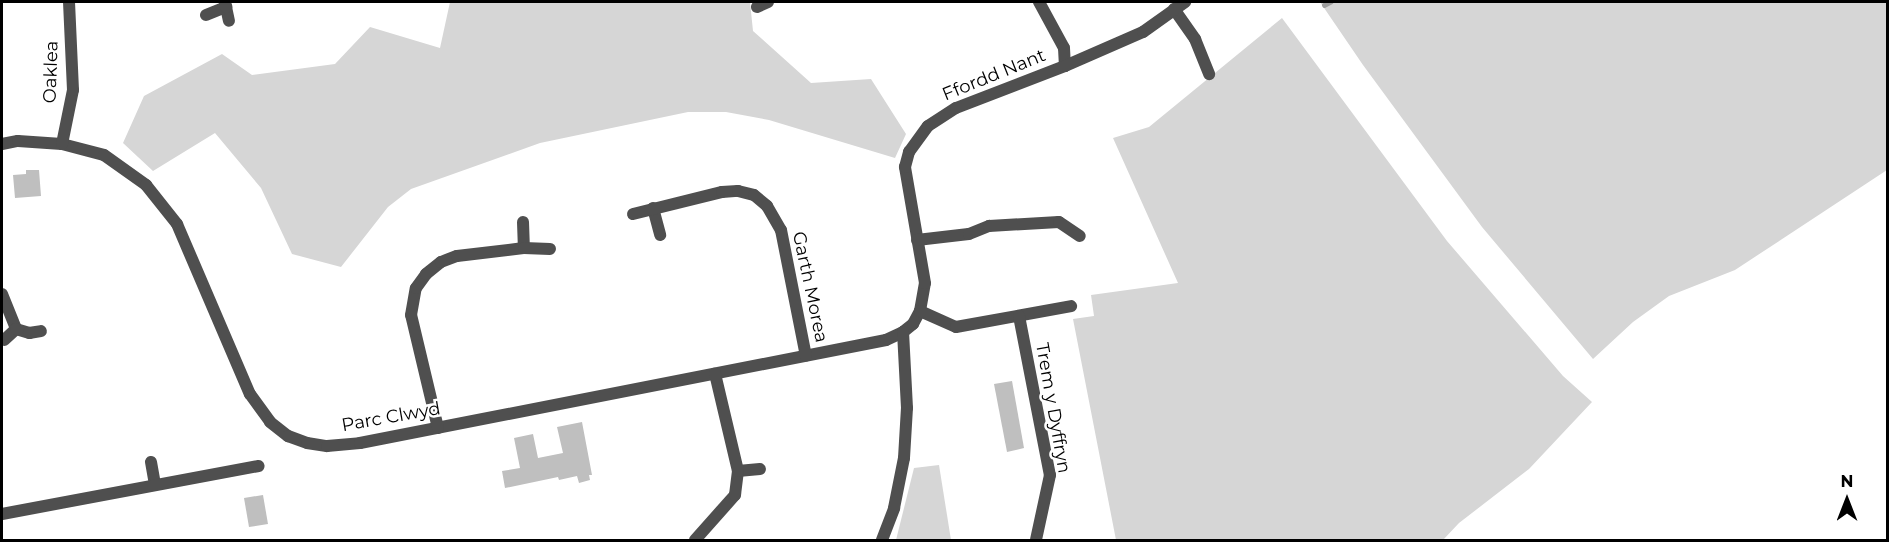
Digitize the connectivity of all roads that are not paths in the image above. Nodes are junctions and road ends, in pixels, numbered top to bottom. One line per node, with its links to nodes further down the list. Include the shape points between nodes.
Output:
1 (69, 2): 10 (street, Oaklea, via 72,90)
2 (1039, 2): 7 (street, via 1064,48)
3 (225, 4): 5 (street); 6 (street)
4 (1181, 4): 7 (street, Ffordd Nant, via 1143,32); 8 (street, Ffordd Nant)
5 (206, 15)
6 (229, 21)
7 (1065, 66): 16 (street, Ffordd Nant, via 956,108 928,126 909,152 905,167)
8 (1209, 74)
9 (2, 144): 10 (street, Parc Clwyd)
10 (62, 144): 29 (street, Parc Clwyd, via 104,155 146,185 165,208 177,224 250,394 270,422 288,436 327,446)
11 (653, 208): 12 (street, Garth Morea); 14 (street); 27 (street, Garth Morea, via 738,191 754,195 768,206 781,230)
12 (633, 214)
13 (523, 222): 17 (street)
14 (660, 235)
15 (1080, 236): 16 (street, via 1059,216)
16 (917, 240): 21 (street, Ffordd Nant, via 924,283)
17 (524, 248): 18 (street); 29 (street, via 456,256 441,262 416,288 411,315)
18 (550, 249)
19 (2, 294): 23 (street)
20 (1071, 306): 22 (street)
21 (920, 311): 22 (street, via 956,327); 25 (street)
22 (1019, 316): 38 (street, Trem y Dyffryn, via 1050,475)
23 (16, 328): 24 (street, via 29,333); 26 (street)
24 (41, 331)
25 (903, 332): 27 (street, Parc Clwyd, via 886,340); 37 (street, via 908,408 904,458 894,508)
26 (4, 340)
27 (806, 356): 28 (street, Parc Clwyd)
28 (715, 374): 29 (street, Parc Clwyd); 33 (street)
29 (438, 428)
30 (151, 462): 34 (street)
31 (259, 466): 34 (street)
32 (760, 469): 33 (street)
33 (738, 471): 36 (street, via 735,495)
34 (155, 484): 35 (street)
35 (2, 514)
36 (695, 540)
37 (882, 540)
38 (1036, 540)

